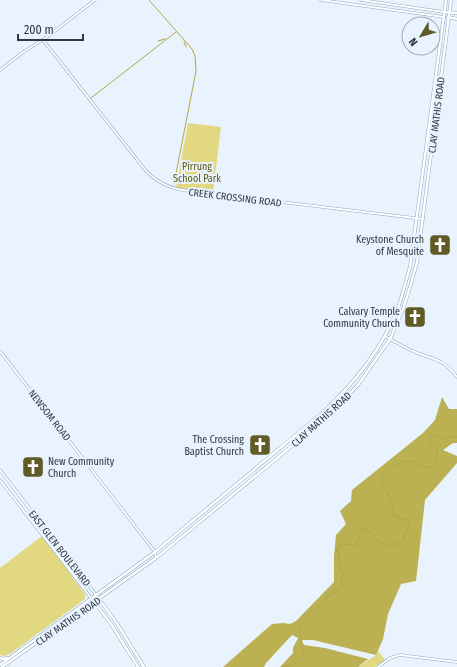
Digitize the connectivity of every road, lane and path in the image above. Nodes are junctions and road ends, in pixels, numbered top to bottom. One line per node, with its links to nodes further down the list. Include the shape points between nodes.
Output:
1 (95, 0): 15 (street)
2 (321, 0): 7 (street)
3 (361, 0): 6 (street)
4 (446, 0): 8 (main road, CLAY MATHIS ROAD)
5 (450, 0): 9 (main road, CLAY MATHIS ROAD)
6 (402, 6): 7 (street); 8 (street)
7 (401, 11): 11 (street)
8 (444, 12): 9 (main road); 11 (main road, CLAY MATHIS ROAD)
9 (449, 12): 10 (main road); 12 (main road, CLAY MATHIS ROAD)
10 (457, 13)
11 (444, 17): 12 (main road); 14 (main road, CLAY MATHIS ROAD)
12 (448, 18): 13 (main road); 17 (main road, CLAY MATHIS ROAD)
13 (457, 19)
14 (441, 36)
15 (43, 40): 19 (street); 24 (street, CREEK CROSSING ROAD, via 142,166 163,184 182,190)
16 (441, 49): 17 (main road)
17 (444, 50): 21 (main road, CLAY MATHIS ROAD)
18 (438, 56): 20 (main road, CLAY MATHIS ROAD)
19 (0, 70)
20 (436, 71): 21 (main road); 22 (main road, CLAY MATHIS ROAD)
21 (442, 72): 23 (main road, CLAY MATHIS ROAD)
22 (428, 130): 23 (main road); 24 (main road, CLAY MATHIS ROAD)
23 (434, 131): 25 (main road, CLAY MATHIS ROAD)
24 (417, 219): 25 (street, CREEK CROSSING ROAD); 26 (main road, CLAY MATHIS ROAD, via 410,267 398,307)
25 (422, 219): 27 (main road, CLAY MATHIS ROAD, via 412,284)
26 (384, 336): 27 (street); 33 (main road, CLAY MATHIS ROAD, via 363,370 344,392)
27 (390, 339): 29 (street, via 440,360); 34 (main road, CLAY MATHIS ROAD, via 358,385 335,409)
28 (0, 351): 37 (street, NEWSOM ROAD)
29 (457, 377)
30 (0, 470): 31 (street, EAST GLEN BOULEVARD)
31 (4, 476): 32 (street); 36 (street, EAST GLEN BOULEVARD)
32 (0, 480): 35 (street, EAST GLEN BOULEVARD)
33 (223, 495): 34 (main road); 37 (main road, CLAY MATHIS ROAD)
34 (227, 499): 38 (main road, CLAY MATHIS ROAD)
35 (47, 541): 36 (street, via 51,541 61,554); 40 (street, EAST GLEN BOULEVARD)
36 (63, 552): 39 (street, EAST GLEN BOULEVARD)
37 (155, 552): 38 (street, NEWSOM ROAD); 39 (main road, CLAY MATHIS ROAD)
38 (156, 558): 41 (main road, CLAY MATHIS ROAD)
39 (96, 595): 40 (main road, CLAY MATHIS ROAD); 41 (main road, EAST GLEN BOULEVARD)
40 (91, 598): 42 (main road, EAST GLEN BOULEVARD); 44 (main road, CLAY MATHIS ROAD)
41 (99, 598): 42 (main road, CLAY MATHIS ROAD); 49 (main road, EAST GLEN BOULEVARD)
42 (94, 602): 47 (main road, CLAY MATHIS ROAD); 48 (main road, EAST GLEN BOULEVARD)
43 (0, 658): 44 (main road)
44 (9, 658): 46 (main road, CLAY MATHIS ROAD)
45 (457, 662): 50 (street, via 400,655 390,658)
46 (0, 664): 47 (street)
47 (2, 667)
48 (138, 667)
49 (144, 667)
50 (378, 667)

